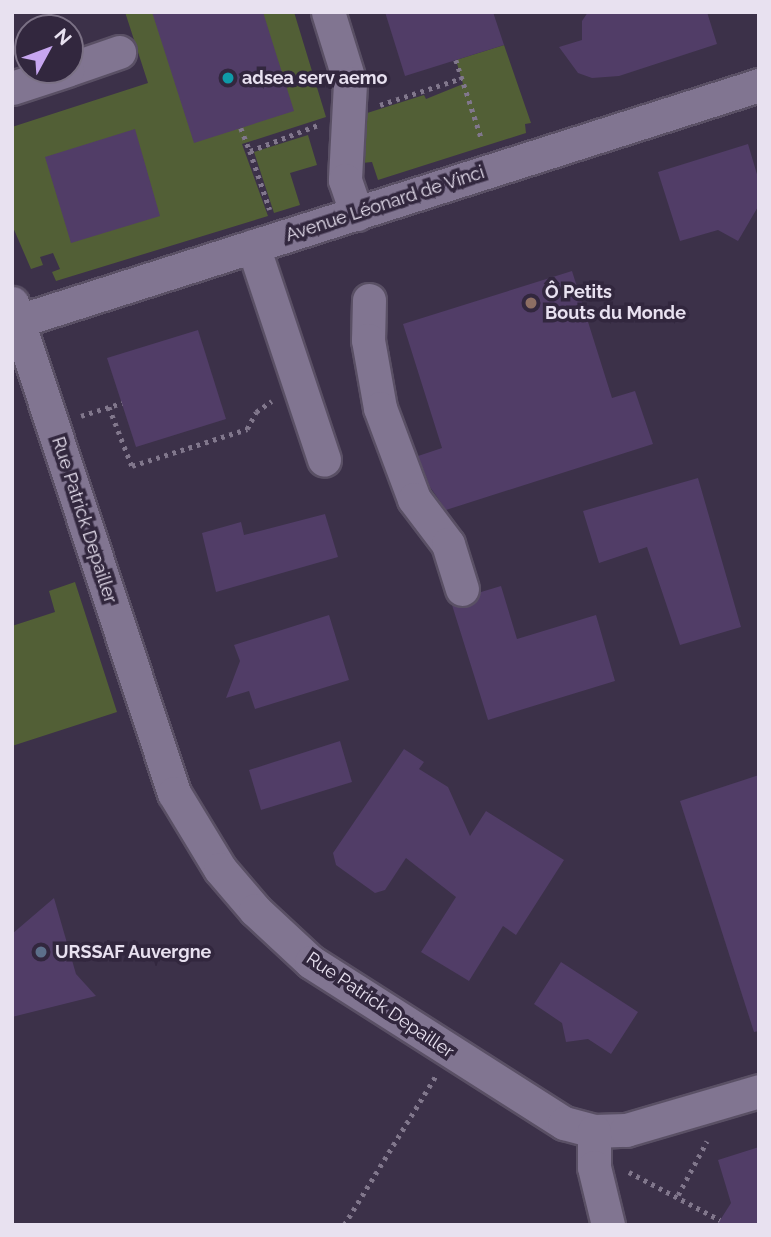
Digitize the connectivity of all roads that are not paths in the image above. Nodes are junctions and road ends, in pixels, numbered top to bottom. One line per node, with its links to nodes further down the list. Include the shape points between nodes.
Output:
1 (328, 12): 5 (street, via 350,83 345,180)
2 (119, 52): 3 (street)
3 (84, 64)
4 (759, 85): 5 (street, Avenue Léonard de Vinci)
5 (357, 214): 6 (street, Avenue Léonard de Vinci)
6 (266, 242): 8 (street, Avenue Léonard de Vinci); 9 (street, via 301,390)
7 (369, 300): 10 (street, via 368,340 380,408 414,499 448,544)
8 (14, 316): 12 (street, Rue Patrick Depailler, via 174,793 220,869 311,962 533,1106 564,1124)
9 (324, 459)
10 (462, 589)
11 (759, 1091): 12 (street, Rue Patrick Depailler, via 663,1122)
12 (594, 1131): 13 (street, via 594,1167)
13 (608, 1225)

